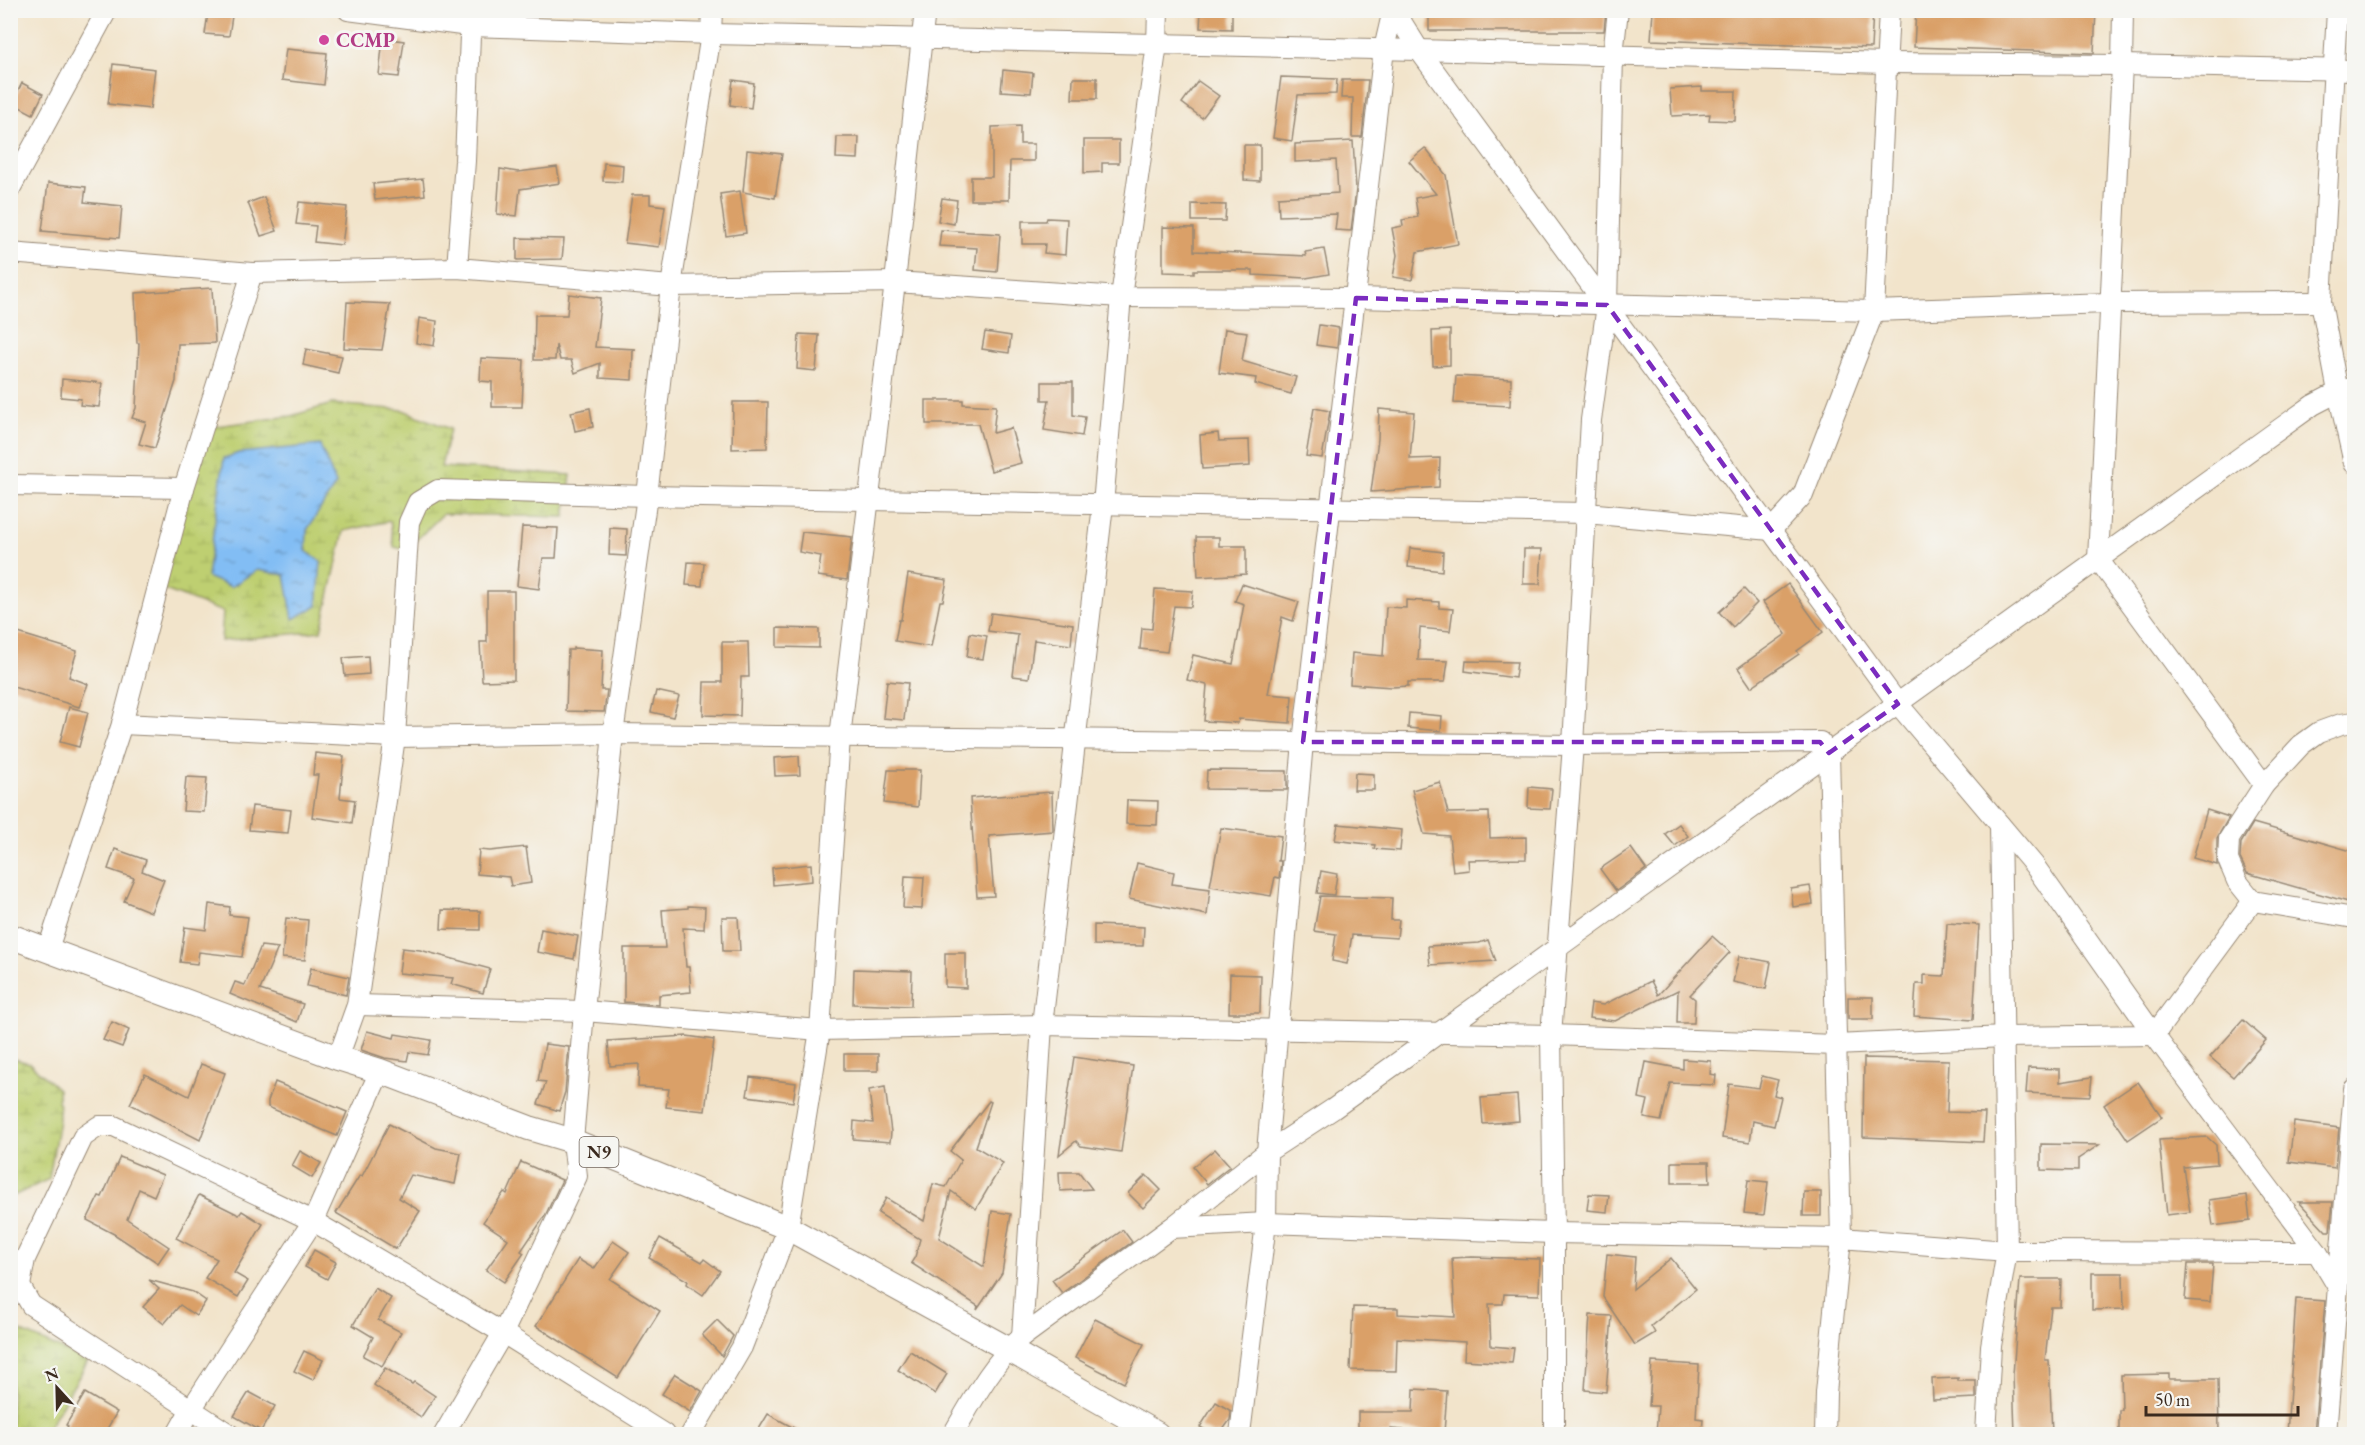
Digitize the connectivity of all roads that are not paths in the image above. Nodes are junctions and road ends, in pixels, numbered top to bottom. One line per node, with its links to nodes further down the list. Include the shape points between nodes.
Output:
1 (107, 10): 22 (street)
2 (348, 10): 11 (street)
3 (712, 10): 12 (street)
4 (925, 10): 13 (street)
5 (1158, 10): 14 (street)
6 (1394, 10): 15 (street); 16 (street)
7 (1618, 10): 17 (street)
8 (1889, 10): 18 (street)
9 (2122, 10): 19 (street)
10 (2337, 10): 20 (street)
11 (470, 18): 12 (street); 24 (street)
12 (711, 34): 13 (street); 27 (street)
13 (922, 38): 14 (street); 26 (street)
14 (1157, 44): 15 (street); 28 (street)
15 (1384, 49): 16 (street); 29 (street)
16 (1419, 50): 17 (street); 32 (street)
17 (1613, 55): 18 (street); 32 (street)
18 (1886, 63): 19 (street); 33 (street)
19 (2122, 65): 20 (street); 31 (street)
20 (2334, 70): 21 (street); 30 (street)
21 (2355, 70)
22 (10, 189)
23 (10, 253): 25 (street)
24 (457, 268): 25 (street); 27 (street)
25 (252, 273): 37 (street)
26 (895, 282): 27 (street); 28 (street); 39 (street)
27 (672, 286): 38 (street)
28 (1120, 297): 29 (street); 40 (street)
29 (1356, 298): 32 (street); 41 (street)
30 (2321, 302): 31 (street); 34 (street)
31 (2109, 303): 33 (street); 44 (street)
32 (1607, 305): 33 (street); 42 (street, via 1592,420); 43 (street)
33 (1874, 311): 43 (street, via 1803,495)
34 (2346, 390): 35 (street); 44 (street, via 2313,405)
35 (2355, 463)
36 (10, 485): 37 (street)
37 (184, 488): 47 (street)
38 (647, 496): 39 (street); 48 (street); 50 (street, via 438,490 418,502 409,522)
39 (867, 500): 40 (street); 49 (street)
40 (1102, 505): 41 (street); 51 (street)
41 (1331, 509): 42 (street); 52 (street)
42 (1586, 513): 43 (street); 53 (street)
43 (1771, 530): 45 (street)
44 (2098, 559): 45 (street); 55 (street)
45 (1898, 704): 54 (street); 56 (street)
46 (2355, 722): 55 (street, via 2319,732 2301,745)
47 (122, 724): 50 (street); 61 (street)
48 (613, 734): 49 (street); 50 (street); 63 (street)
49 (840, 736): 51 (street); 66 (street)
50 (395, 737): 62 (street)
51 (1075, 740): 52 (street); 64 (street)
52 (1303, 742): 53 (street); 65 (street)
53 (1573, 746): 54 (street, via 1820,742); 60 (street)
54 (1829, 753): 60 (street); 71 (street)
55 (2264, 785): 57 (street, via 2229,838 2228,860 2237,881)
56 (2000, 825): 69 (street, via 2034,865); 70 (street)
57 (2253, 901): 58 (street); 69 (street)
58 (2355, 918)
59 (10, 936): 61 (main road, N9)
60 (1557, 948): 67 (street); 68 (street)
61 (48, 950): 72 (main road, N9)
62 (357, 1005): 63 (street); 72 (street)
63 (584, 1011): 66 (street); 75 (street)
64 (1042, 1025): 65 (street); 66 (street); 87 (street)
65 (1277, 1029): 67 (street); 76 (street)
66 (820, 1030): 79 (street)
67 (1440, 1032): 68 (street); 76 (street)
68 (1551, 1035): 71 (street); 81 (street)
69 (2154, 1035): 70 (street); 84 (street)
70 (2004, 1037): 71 (street); 83 (street)
71 (1836, 1045): 82 (street)
72 (338, 1058): 73 (main road, N9)
73 (380, 1071): 75 (main road, N9); 77 (street)
74 (2355, 1089): 85 (street)
75 (573, 1141): 79 (main road, N9); 86 (street, via 577,1176)
76 (1267, 1152): 78 (street); 80 (street)
77 (313, 1221): 86 (street); 88 (street); 88 (street, via 114,1126 99,1126 83,1137 25,1259 20,1286 31,1305)
78 (1266, 1223): 80 (street); 81 (street); 96 (street)
79 (788, 1228): 87 (main road, N9); 93 (street, via 742,1347)
80 (1171, 1228): 87 (street)
81 (1554, 1233): 82 (street); 97 (street)
82 (1841, 1238): 83 (street); 98 (street)
83 (2007, 1251): 84 (street); 99 (street, via 1991,1346)
84 (2317, 1252): 85 (street)
85 (2338, 1287): 100 (street)
86 (503, 1332): 91 (street); 92 (street)
87 (1015, 1343): 94 (street, via 990,1374); 95 (main road, N9)
88 (190, 1411): 89 (street); 90 (street)
89 (177, 1434)
90 (229, 1434)
91 (444, 1434)
92 (664, 1434)
93 (691, 1434)
94 (953, 1434)
95 (1157, 1434)
96 (1240, 1434)
97 (1554, 1434)
98 (1825, 1434)
99 (1986, 1434)
100 (2326, 1434)

